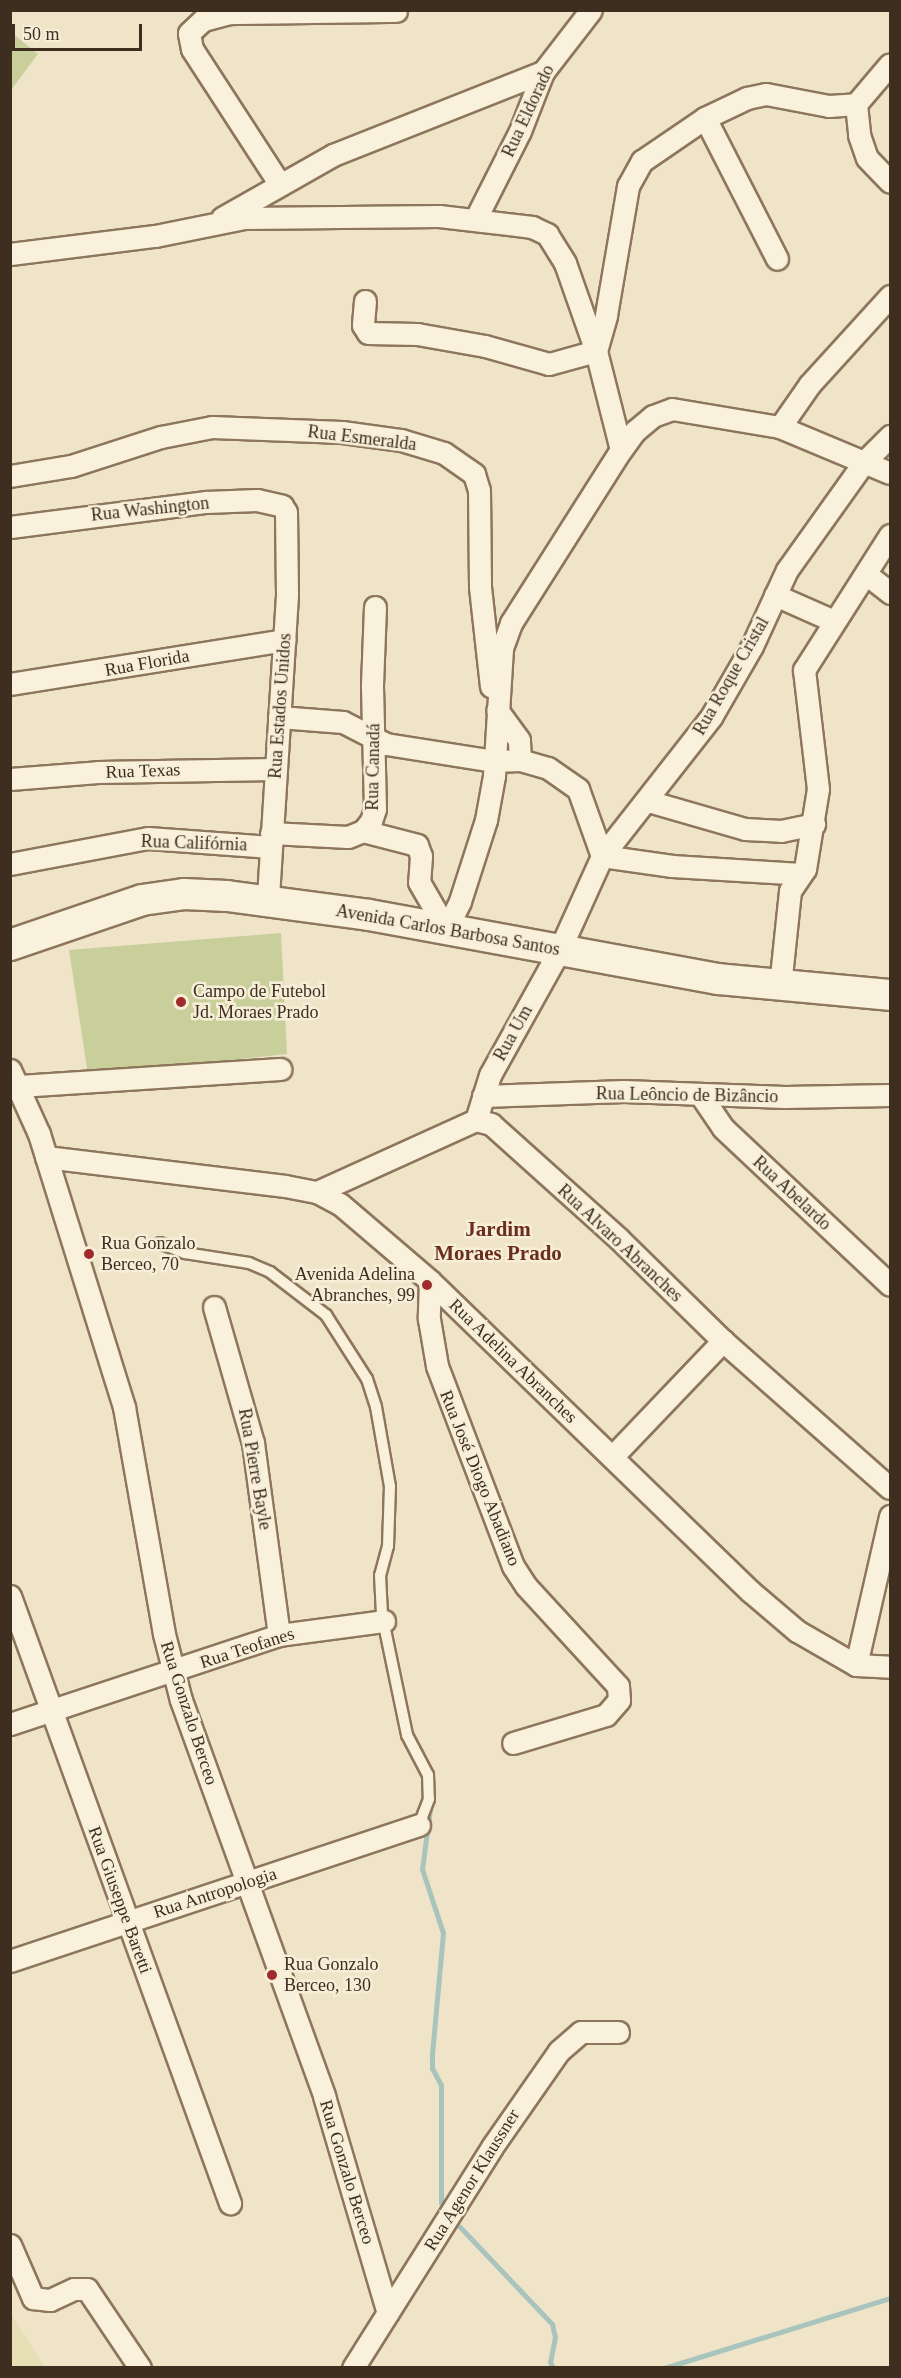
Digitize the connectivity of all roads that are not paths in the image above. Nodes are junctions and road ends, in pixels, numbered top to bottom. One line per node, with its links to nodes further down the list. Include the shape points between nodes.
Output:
1 (591, 10): 4 (street, Rua Eldorado)
2 (396, 11): 8 (street, via 230,13 203,20 189,33 192,49)
3 (891, 64): 5 (street)
4 (543, 72): 8 (street, via 369,138); 9 (street, Rua Eldorado, via 520,130)
5 (856, 104): 6 (street, via 828,106 766,94); 7 (street, via 858,135 867,158)
6 (705, 118): 12 (street); 15 (street, via 642,161 628,186)
7 (891, 182)
8 (279, 183): 10 (street)
9 (476, 218): 10 (street, via 278,217); 15 (street, via 532,227 547,234 565,263)
10 (214, 223): 11 (street, via 155,236)
11 (10, 254)
12 (777, 259)
13 (891, 296): 16 (street, via 810,384)
14 (365, 301): 15 (street, via 363,325 368,333 417,334 485,346 549,364)
15 (596, 351): 18 (street)
16 (780, 427): 18 (street, Rua Esmeralda, via 672,409 653,416); 19 (street, Rua Esmeralda)
17 (891, 436): 19 (street, Rua Roque Cristal)
18 (621, 450): 32 (street, Rua Esmeralda, via 511,623 502,648)
19 (864, 462): 20 (street, Rua Esmeralda); 27 (street, Rua Roque Cristal, via 787,570)
20 (891, 473)
21 (10, 476): 32 (street, Rua Esmeralda, via 71,466 161,437 212,428 342,432 401,440 444,453 474,474 479,490 483,632)
22 (286, 512): 23 (street, Rua Washington, via 282,506 257,500 206,502); 30 (street, Rua Estados Unidos)
23 (10, 527)
24 (891, 535): 25 (street)
25 (866, 574): 26 (street); 29 (street)
26 (891, 593)
27 (775, 595): 29 (street); 39 (street, Rua Roque Cristal, via 711,717)
28 (375, 607): 34 (street, Rua Canadá)
29 (834, 621): 40 (street, via 804,669 818,789)
30 (284, 640): 31 (street, Rua Florida); 33 (street, Rua Estados Unidos)
31 (10, 684)
32 (496, 710): 35 (street, via 519,740); 36 (street, Rua Esmeralda)
33 (279, 717): 34 (street, via 343,722); 37 (street, Rua Estados Unidos)
34 (374, 738): 36 (street, via 386,744); 41 (street, Rua Canadá, via 375,809)
35 (520, 760): 36 (street); 43 (street, via 548,768 578,789)
36 (495, 761): 47 (street, Rua Esmeralda, via 477,853)
37 (275, 769): 38 (street, Rua Texas, via 98,772); 42 (street, Rua Estados Unidos)
38 (10, 780)
39 (648, 801): 40 (street, via 745,829 781,831); 43 (street, Rua Roque Cristal)
40 (814, 824): 45 (street)
41 (363, 831): 42 (street, Rua Canadá); 47 (street, via 417,845 421,856 418,882)
42 (271, 840): 44 (street, Rua Califórnia, via 147,838); 46 (street, Rua Estados Unidos)
43 (602, 856): 45 (street, via 672,866); 49 (street, Rua Roque Cristal)
44 (10, 864)
45 (801, 874): 50 (street, via 790,891)
46 (268, 900): 47 (main road, Avenida Carlos Barbosa Santos); 48 (main road, Avenida Carlos Barbosa Santos, via 184,894 142,900)
47 (446, 929): 49 (main road, Avenida Carlos Barbosa Santos)
48 (10, 945)
49 (559, 951): 50 (main road, Avenida Carlos Barbosa Santos); 56 (street, Rua Um, via 504,1047)
50 (780, 986): 51 (main road, Avenida Carlos Barbosa Santos)
51 (891, 995)
52 (280, 1069): 53 (street)
53 (14, 1078): 58 (street, Rua Gonzalo Berceo)
54 (700, 1094): 55 (street, Rua Leôncio de Bizâncio); 56 (street, Rua Leôncio de Bizâncio, via 624,1091); 62 (street, Rua Abelardo, via 723,1128)
55 (891, 1095)
56 (483, 1096): 57 (street, Rua Um)
57 (476, 1120): 59 (street); 64 (street, Rua Alvaro Abranches, via 500,1131)
58 (46, 1157): 59 (street, Rua Adelina Abranches); 73 (street, Rua Gonzalo Berceo, via 124,1407)
59 (317, 1192): 61 (street, Rua Adelina Abranches, via 340,1204)
60 (160, 1243): 69 (lane, via 185,1253 249,1263 270,1272 326,1315 357,1361 376,1407 388,1469 388,1546 380,1575)
61 (430, 1281): 65 (street, Rua Adelina Abranches); 76 (street, Rua José Diogo Abadiano, via 429,1319 437,1366 513,1566 526,1586 618,1686 619,1700 606,1714)
62 (891, 1285)
63 (214, 1307): 70 (street, Rua Pierre Bayle, via 253,1443)
64 (723, 1341): 65 (street); 66 (street, Rua Alvaro Abranches)
65 (612, 1457): 71 (street, Rua Adelina Abranches, via 750,1591 797,1631)
66 (891, 1488)
67 (891, 1516): 71 (street)
68 (10, 1596): 74 (street, Rua Giuseppe Baretti)
69 (384, 1621): 70 (street, Rua Teofanes); 77 (lane, via 407,1735 428,1775 429,1799)
70 (279, 1635): 73 (street, Rua Teofanes)
71 (856, 1665): 72 (street)
72 (891, 1667)
73 (173, 1672): 74 (street, Rua Teofanes); 78 (street, Rua Gonzalo Berceo)
74 (52, 1712): 75 (street, Rua Teofanes); 79 (street, Rua Giuseppe Baretti)
75 (10, 1724)
76 (513, 1743)
77 (419, 1825): 78 (street, Rua Antropologia)
78 (247, 1882): 79 (street, Rua Antropologia); 84 (street, Rua Gonzalo Berceo, via 324,2096)
79 (128, 1921): 80 (street, Rua Antropologia); 82 (street, Rua Giuseppe Baretti)
80 (10, 1961)
81 (618, 2032): 84 (street, Rua Agenor Klaussner, via 581,2032 559,2051 492,2147)
82 (230, 2203)
83 (10, 2245): 85 (street, via 33,2298 50,2300 75,2289 87,2289)
84 (388, 2313): 86 (street, Rua Agenor Klaussner)
85 (140, 2367)
86 (353, 2367)

